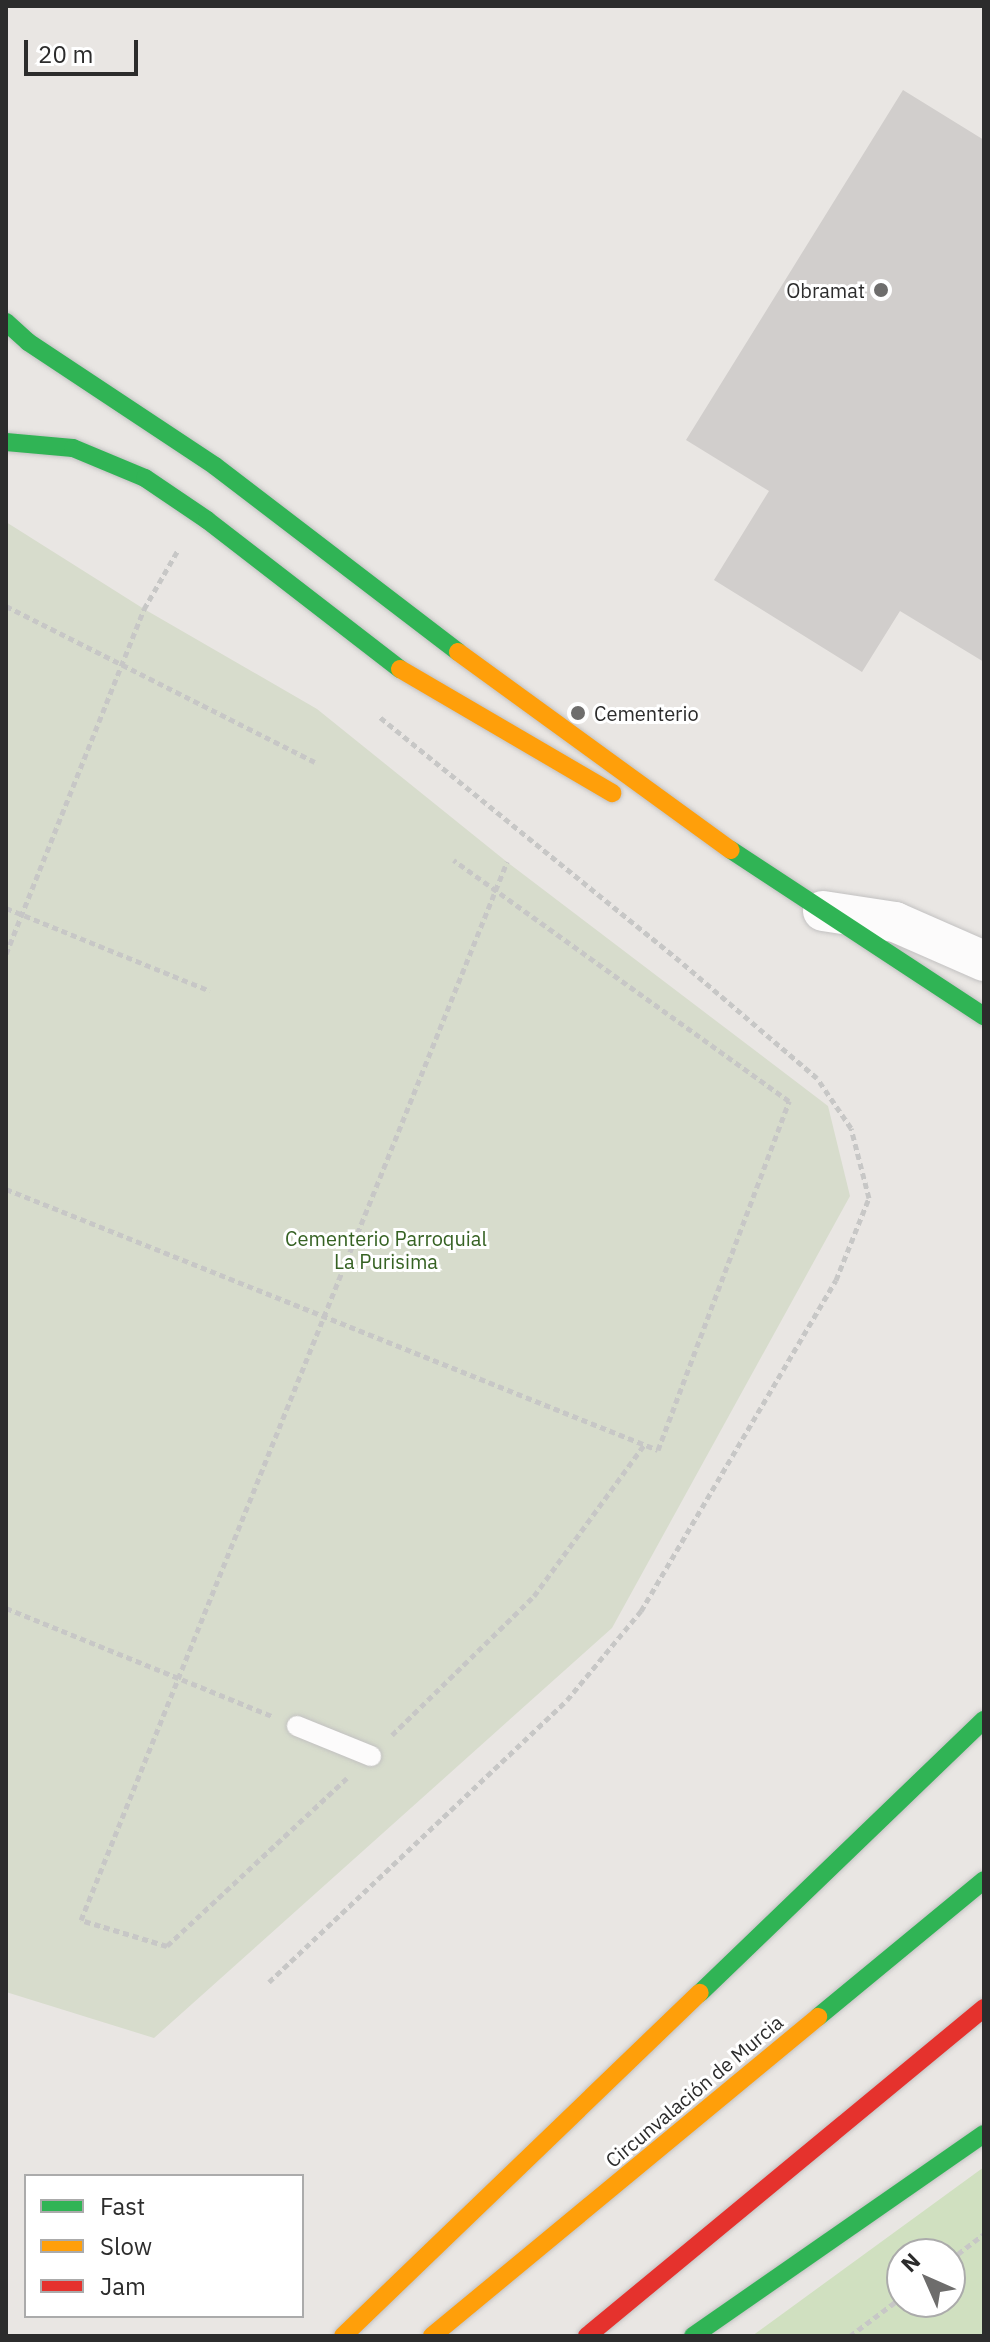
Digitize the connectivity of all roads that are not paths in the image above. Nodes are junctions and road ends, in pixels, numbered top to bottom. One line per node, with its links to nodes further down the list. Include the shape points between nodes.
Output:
1 (6, 322): 3 (main road, via 215,466 512,693)
2 (6, 442): 3 (main road, via 73,448 145,478 411,677 552,761)
3 (771, 878): 4 (main road)
4 (823, 911): 5 (street, via 895,922); 6 (main road)
5 (984, 961)
6 (984, 1016)
7 (984, 1720): 13 (main road)
8 (297, 1726): 9 (lane)
9 (371, 1756)
10 (984, 1880): 14 (main road, Circunvalación de Murcia)
11 (984, 2008): 15 (main road)
12 (984, 2134): 16 (main road)
13 (343, 2336)
14 (432, 2336)
15 (587, 2336)
16 (693, 2336)

